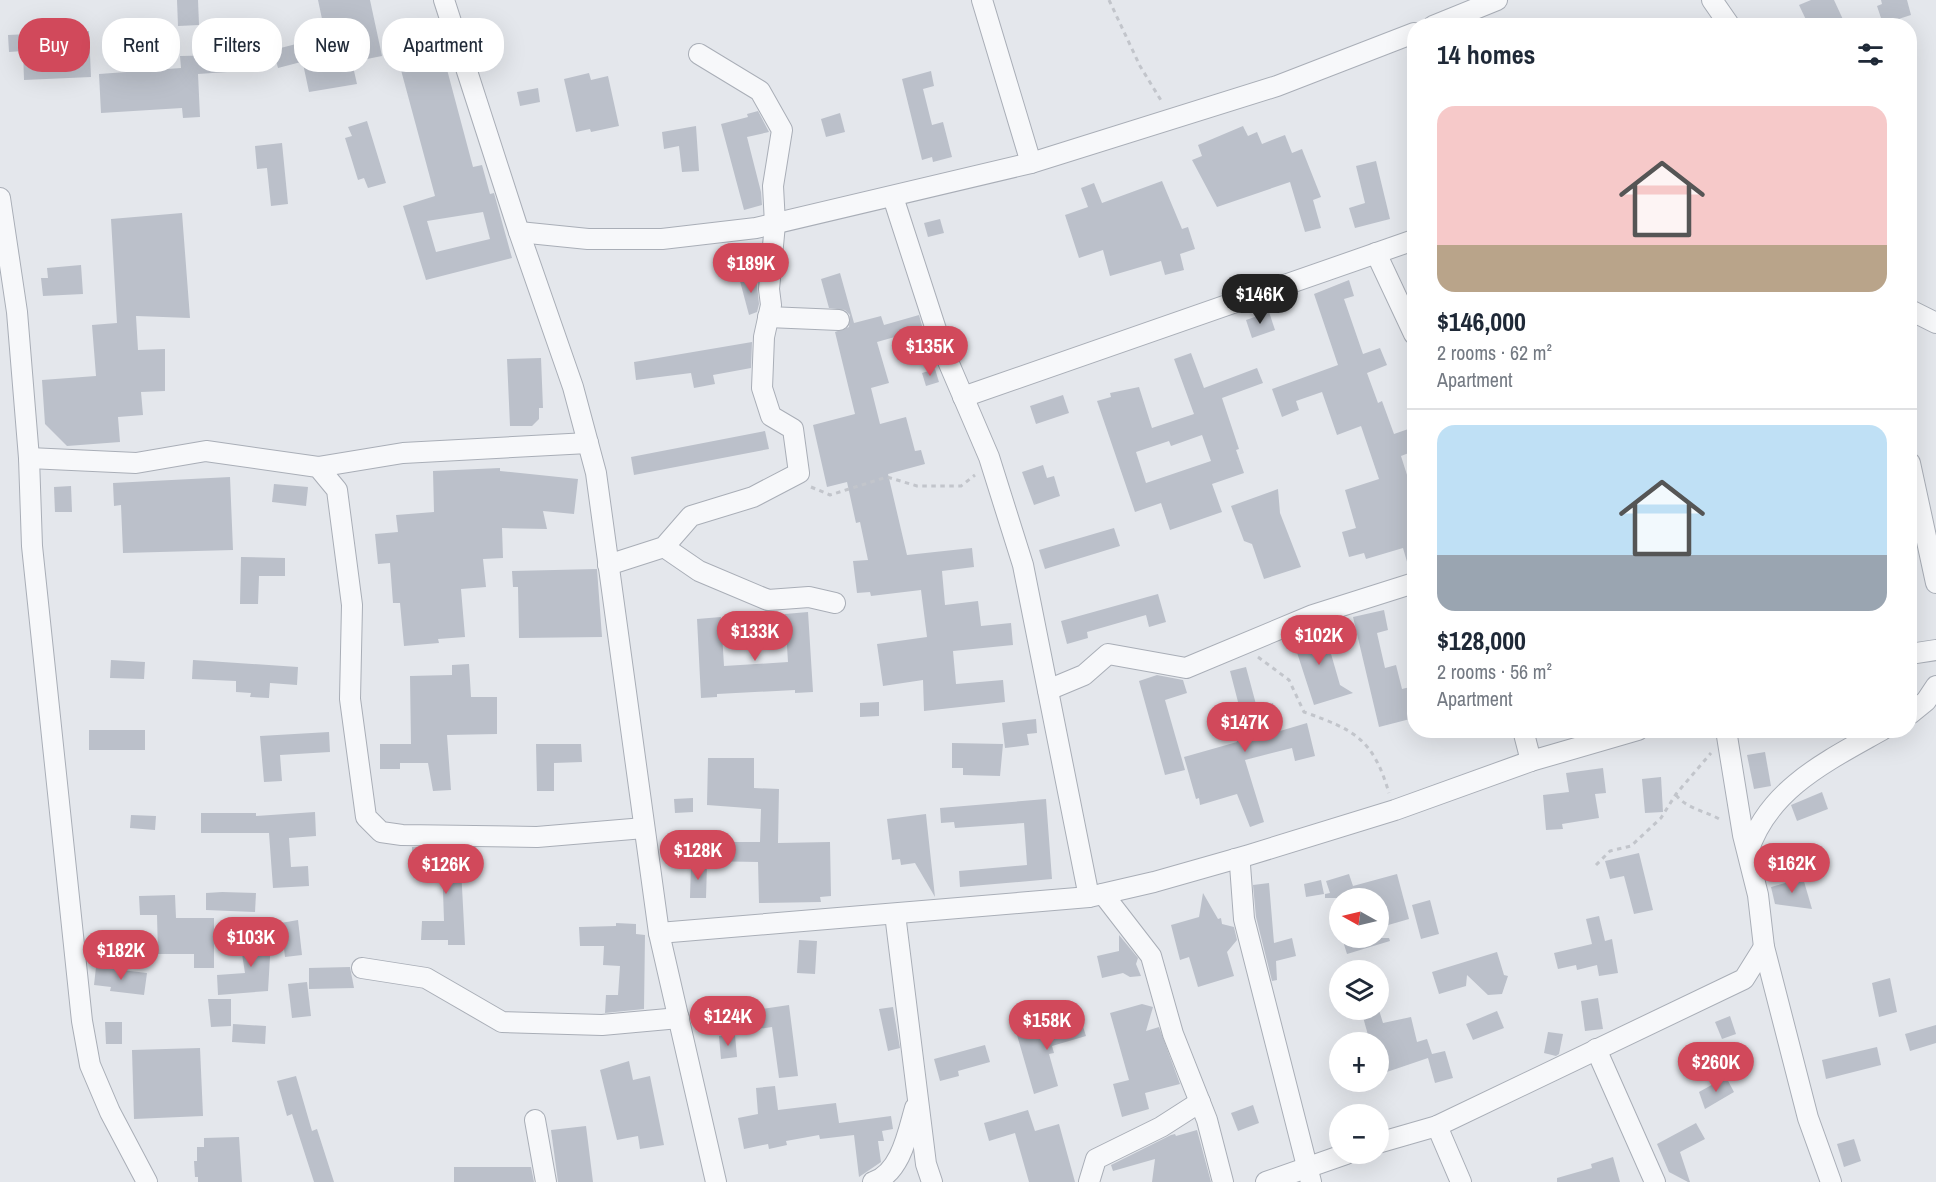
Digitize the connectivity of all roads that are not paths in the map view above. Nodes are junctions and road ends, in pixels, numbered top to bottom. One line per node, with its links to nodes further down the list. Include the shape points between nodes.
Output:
1 (444, 0): 13 (street)
2 (982, 0): 9 (street)
3 (1712, 0): 6 (street)
4 (1485, 2): 5 (street)
5 (1450, 18)
6 (1724, 18)
7 (1407, 36): 9 (street, via 1277,86)
8 (699, 54): 12 (street, via 760,91 782,130 772,186)
9 (1031, 163): 10 (street)
10 (893, 197): 12 (street); 22 (street, via 937,334)
11 (0, 198): 16 (street)
12 (775, 224): 13 (street, via 662,238 588,239); 18 (street)
13 (519, 232): 23 (street, via 573,387)
14 (1407, 242): 15 (street)
15 (1376, 253): 19 (street); 22 (street)
16 (9, 313): 24 (street)
17 (1917, 314): 21 (street)
18 (768, 317): 20 (street); 27 (street, via 762,388 771,416 793,429 799,473 753,496 691,516)
19 (1407, 319)
20 (839, 320)
21 (1936, 323)
22 (963, 397): 35 (street, via 990,463 1023,565)
23 (588, 443): 25 (street, via 403,453); 28 (street, via 596,473)
24 (29, 458): 25 (street, via 136,463 206,452); 59 (street, via 32,546 82,1021 90,1065)
25 (318, 467): 42 (street, via 337,490 352,605 350,699 366,817 381,832 402,834 537,837)
26 (1917, 495): 29 (street)
27 (664, 547): 28 (street); 31 (street, via 699,571 768,600 809,597)
28 (608, 565): 42 (street)
29 (1936, 583)
30 (1407, 585): 35 (street, via 1313,615 1186,668 1108,654 1084,675)
31 (835, 603)
32 (1936, 650): 33 (street)
33 (1917, 653)
34 (1936, 686): 36 (street)
35 (1048, 690): 45 (street)
36 (1917, 708)
37 (1525, 738): 41 (street)
38 (1610, 738): 41 (street)
39 (1727, 738): 43 (street)
40 (1868, 738): 43 (street, via 1810,772 1773,804)
41 (1531, 761): 44 (street, via 1395,810)
42 (644, 828): 47 (street)
43 (1745, 843): 48 (street, via 1758,895)
44 (1235, 859): 45 (street); 58 (street, via 1240,865 1244,919)
45 (1096, 896): 46 (street); 53 (street, via 1151,956 1173,1034)
46 (895, 914): 47 (street); 52 (street)
47 (659, 933): 50 (street)
48 (1764, 947): 51 (street, via 1744,979); 69 (street, via 1808,1118)
49 (362, 968): 50 (street, via 426,978 502,1022 602,1025)
50 (679, 1018): 61 (street)
51 (1596, 1049): 55 (street); 68 (street)
52 (918, 1099): 62 (street, via 903,1150 883,1179); 63 (street)
53 (1200, 1102): 64 (street, via 1096,1160); 65 (street)
54 (535, 1120): 60 (street)
55 (1437, 1125): 56 (street); 67 (street)
56 (1389, 1140)
57 (1329, 1163): 58 (street)
58 (1308, 1174): 66 (street)
59 (147, 1182)
60 (546, 1182)
61 (716, 1182)
62 (873, 1182)
63 (932, 1182)
64 (1089, 1182)
65 (1223, 1182)
66 (1266, 1182)
67 (1461, 1182)
68 (1655, 1182)
69 (1831, 1182)

